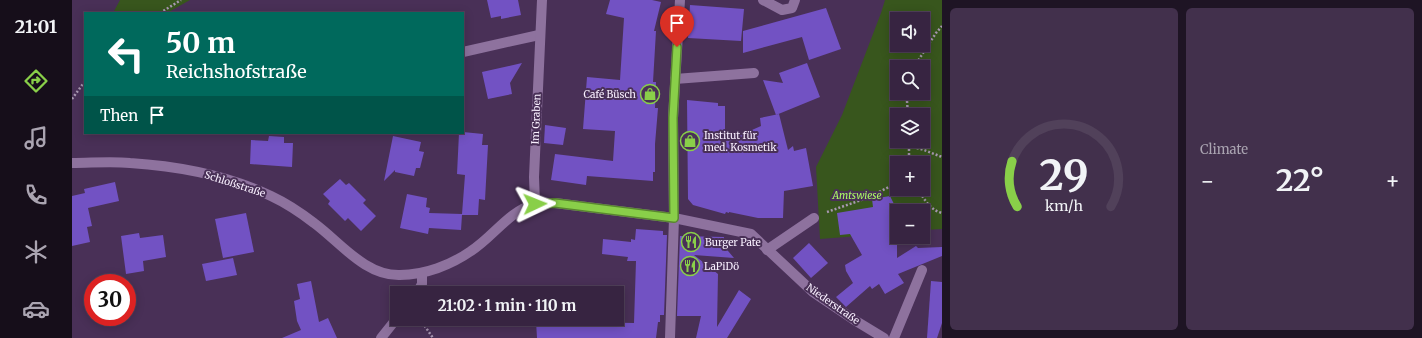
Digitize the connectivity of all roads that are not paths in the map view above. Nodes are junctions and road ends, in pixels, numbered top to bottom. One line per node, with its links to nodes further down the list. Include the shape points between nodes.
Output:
1 (542, 0): 5 (street, Im Graben)
2 (680, 0): 8 (street)
3 (763, 0): 4 (street, via 782,10 792,8)
4 (795, 0)
5 (539, 35): 6 (street); 10 (street, Im Graben)
6 (464, 52)
7 (754, 73): 8 (street)
8 (675, 79): 11 (street)
9 (72, 163): 15 (street, Schloßstraße, via 129,163 197,172 231,180 288,205 371,268 388,274)
10 (535, 204): 11 (street, Schloßstraße, via 555,203); 15 (street, Schloßstraße, via 521,209 472,251 441,267)
11 (674, 218): 13 (street, Niederstraße, via 751,234); 19 (street)
12 (814, 218): 13 (street)
13 (767, 250): 20 (street, Niederstraße, via 813,292)
14 (922, 270): 21 (street)
15 (422, 273): 16 (street)
16 (421, 286)
17 (390, 326): 18 (street)
18 (380, 338)
19 (670, 338)
20 (884, 338)
21 (894, 338)

